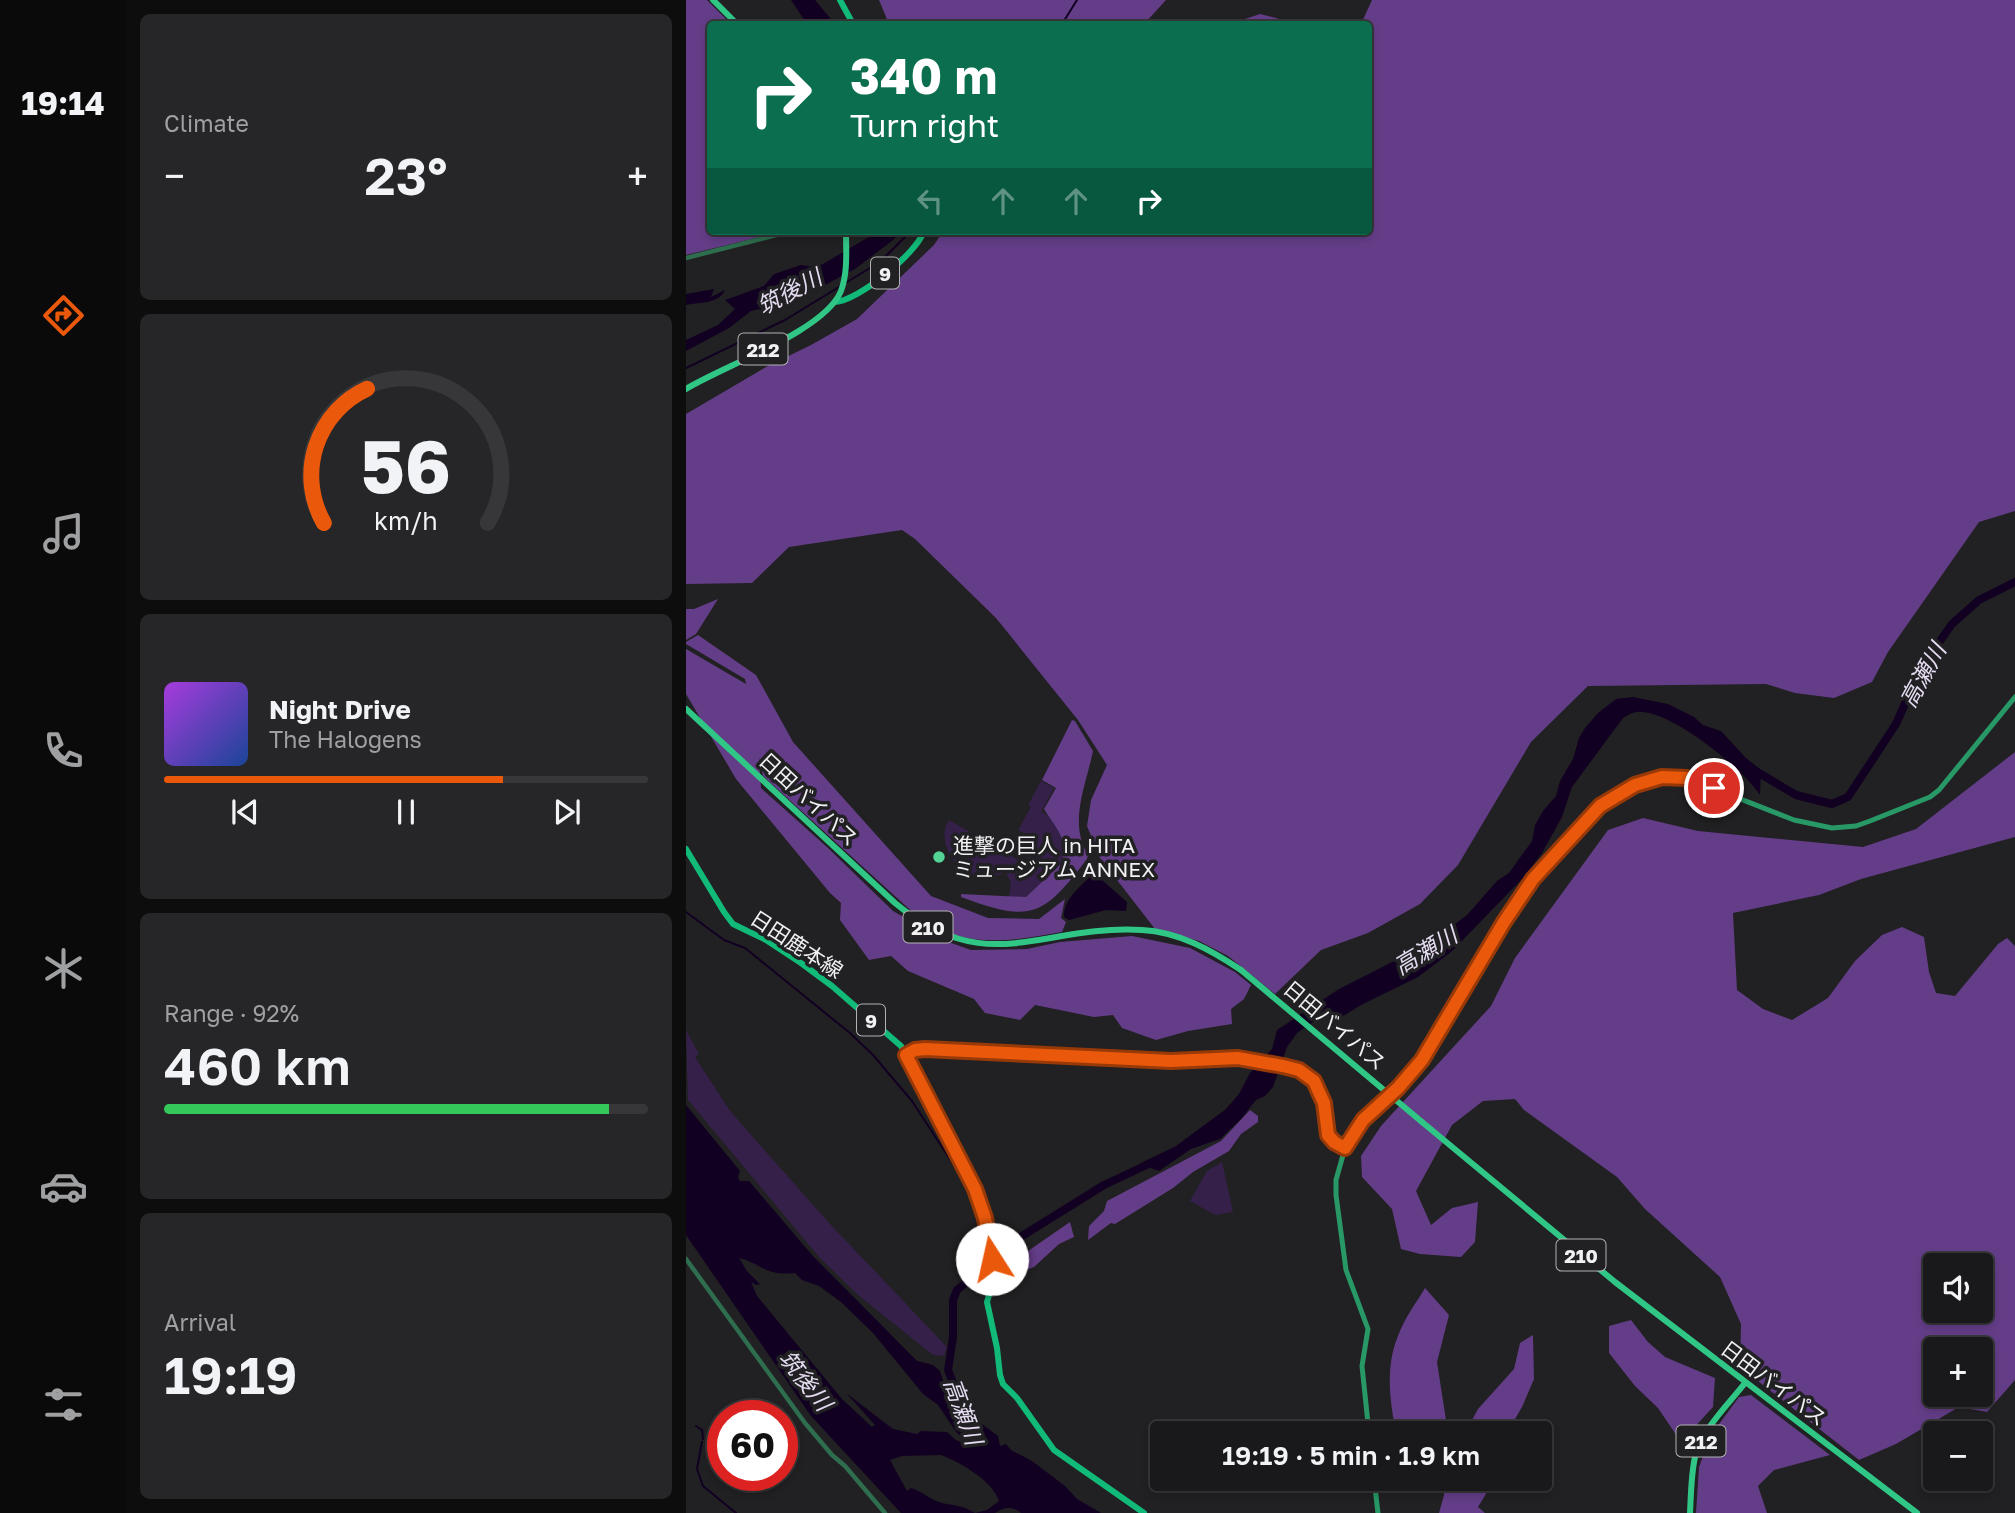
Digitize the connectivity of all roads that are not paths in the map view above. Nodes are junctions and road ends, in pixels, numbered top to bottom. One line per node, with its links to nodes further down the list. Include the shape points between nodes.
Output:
1 (713, 0): 3 (highway)
2 (841, 0): 4 (main road)
3 (734, 21)
4 (852, 21)
5 (776, 235): 8 (street)
6 (846, 235): 9 (highway, 212, via 845,269)
7 (922, 235): 9 (main road, 9, via 893,269)
8 (686, 258)
9 (835, 302): 10 (highway, 212, via 802,328)
10 (686, 389)
11 (2015, 697): 15 (main road, via 1939,790 1856,826 1832,828 1794,820 1674,776 1643,781 1609,799 1543,866 1422,1060 1363,1120)
12 (686, 709): 17 (highway, 日田バイパス / 210, bridge, via 895,903 940,934 999,945 1143,930 1196,943 1241,970 1574,1250)
13 (686, 849): 14 (main road, 日田鹿本線 / 9, via 733,924 766,940 832,986 887,1032)
14 (906, 1055): 15 (street, via 925,1049 1171,1061 1250,1059 1299,1070 1314,1081 1324,1103 1328,1135); 21 (main road, 日田鹿本線 / 9, via 975,1189 985,1218 995,1275 987,1302 1003,1384 1054,1450)
15 (1345, 1148): 18 (main road, via 1336,1195 1346,1270 1368,1329 1362,1366)
16 (686, 1259): 20 (street, via 805,1423)
17 (1745, 1383): 23 (highway, 212, via 1698,1448); 24 (highway, 日田バイパス / 210)
18 (1368, 1421)
19 (1375, 1491): 22 (main road)
20 (886, 1513)
21 (1144, 1513)
22 (1378, 1513)
23 (1690, 1513)
24 (1917, 1513)

